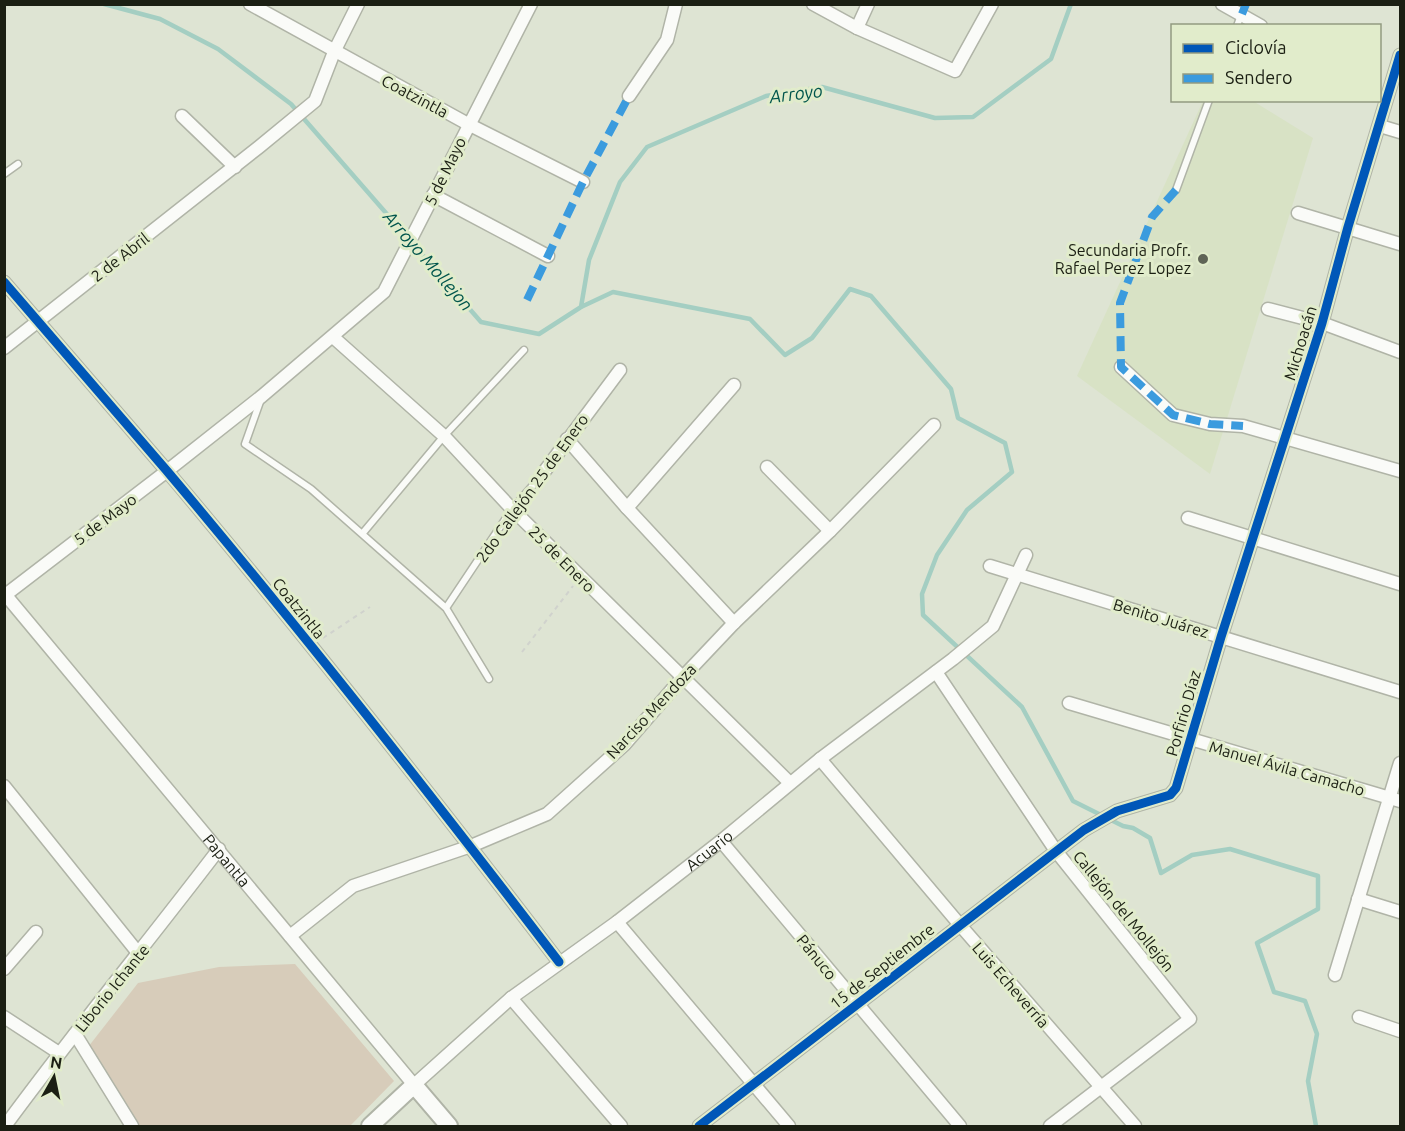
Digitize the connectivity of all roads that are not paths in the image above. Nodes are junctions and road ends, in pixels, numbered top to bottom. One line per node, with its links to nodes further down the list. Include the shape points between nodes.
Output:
1 (250, 4): 12 (street, Coatzintla)
2 (358, 4): 12 (street, 2 de Abril)
3 (531, 4): 19 (street, 5 de Mayo)
4 (676, 4): 16 (street, via 667,40)
5 (813, 4): 11 (street)
6 (868, 4): 11 (street)
7 (992, 4): 11 (street, via 955,71)
8 (1222, 4): 9 (street)
9 (1239, 20): 10 (street)
10 (1254, 24)
11 (857, 28)
12 (334, 52): 19 (street, Coatzintla); 23 (street, 2 de Abril, via 315,101)
13 (1401, 55): 15 (street, Michoacán)
14 (1381, 82): 15 (street)
15 (1392, 87): 20 (street, Michoacán)
16 (629, 96)
17 (1208, 102): 26 (lane)
18 (182, 116): 23 (street)
19 (468, 124): 25 (street, Coatzintla); 27 (street, 5 de Mayo)
20 (1380, 126): 21 (street); 29 (street, Michoacán)
21 (1401, 132)
22 (18, 164): 24 (lane)
23 (235, 166): 34 (street, 2 de Abril)
24 (4, 174)
25 (583, 182)
26 (1176, 190)
27 (433, 195): 31 (street); 36 (street, 5 de Mayo, via 384,292)
28 (1298, 213): 29 (street)
29 (1348, 227): 30 (street); 35 (street, Michoacán)
30 (1401, 244)
31 (548, 256)
32 (4, 282): 34 (street, Coatzintla)
33 (1268, 309): 35 (street)
34 (38, 321): 37 (street, 2 de Abril); 49 (street, Coatzintla)
35 (1322, 323): 39 (street); 46 (street, Michoacán)
36 (333, 337): 43 (street, 5 de Mayo); 45 (street, 25 de Enero)
37 (4, 348)
38 (524, 350): 45 (lane)
39 (1401, 352)
40 (1121, 367): 46 (street, via 1173,416 1243,426)
41 (620, 370): 47 (street, 2do Callejón 25 de Enero)
42 (734, 385): 52 (street)
43 (262, 396): 49 (street, 5 de Mayo); 56 (lane, via 245,444 311,489)
44 (934, 425): 55 (street, Narciso Mendoza)
45 (444, 436): 53 (street, 25 de Enero); 56 (lane)
46 (1285, 438): 50 (street); 57 (street, Michoacán)
47 (567, 439): 51 (street, 2do Callejón 25 de Enero); 52 (street)
48 (767, 467): 55 (street)
49 (167, 471): 62 (street, 5 de Mayo); 79 (street, Coatzintla)
50 (1401, 471)
51 (541, 476): 53 (lane, 2do Callejón 25 de Enero)
52 (627, 508): 64 (street)
53 (512, 509): 63 (lane, 2do Callejón 25 de Enero); 67 (street, 25 de Enero)
54 (1188, 518): 57 (street)
55 (830, 531): 64 (street, Narciso Mendoza)
56 (362, 534): 63 (lane)
57 (1252, 537): 61 (street); 65 (street, Michoacán)
58 (1026, 555): 60 (street, Acuario)
59 (990, 566): 60 (street, Benito Juárez)
60 (1018, 574): 65 (street, Benito Juárez); 66 (street, Acuario, via 993,626)
61 (1401, 584)
62 (5, 595): 80 (street, Papantla)
63 (446, 608): 68 (lane)
64 (734, 622): 67 (street, Narciso Mendoza)
65 (1221, 637): 69 (street, Benito Juárez); 71 (street, Porfirio Díaz)
66 (936, 672): 72 (street, Acuario); 81 (street, Callejón del Mollejón)
67 (682, 678): 74 (street, 25 de Enero); 79 (street, Narciso Mendoza, via 624,745 547,814)
68 (489, 679)
69 (1401, 692)
70 (1069, 703): 71 (street, Manuel Ávila Camacho)
71 (1192, 740): 76 (street, Porfirio Díaz); 77 (street, Manuel Ávila Camacho)
72 (820, 759): 74 (street, Acuario); 85 (street, Luis Echeverría)
73 (1401, 763): 77 (street)
74 (790, 783): 78 (street, Acuario)
75 (4, 786): 88 (street)
76 (1170, 795): 81 (street, 15 de Septiembre, via 1117,811)
77 (1395, 800): 82 (street)
78 (721, 841): 84 (street, Acuario); 93 (street, Pánuco)
79 (471, 846): 87 (street, Narciso Mendoza, via 353,886); 89 (street, Coatzintla)
80 (219, 849): 87 (street, Papantla); 88 (street, Liborio Ichante)
81 (1056, 851): 85 (street, 15 de Septiembre); 101 (street, Callejón del Mollejón, via 1190,1019)
82 (1358, 899): 83 (street); 91 (street)
83 (1401, 912)
84 (617, 922): 89 (street, Acuario); 100 (street)
85 (960, 925): 93 (street, 15 de Septiembre); 101 (street, Luis Echeverría)
86 (36, 932): 90 (street)
87 (290, 936): 99 (street, Papantla)
88 (139, 954): 97 (street, Liborio Ichante)
89 (559, 962): 92 (street, Acuario)
90 (4, 969)
91 (1335, 975)
92 (511, 998): 99 (street, Acuario); 106 (street)
93 (856, 1005): 100 (street, 15 de Septiembre); 109 (street, Pánuco)
94 (4, 1017): 98 (street)
95 (1359, 1017): 96 (street)
96 (1401, 1031)
97 (75, 1034): 98 (street, Liborio Ichante); 103 (street)
98 (59, 1053): 102 (street, Liborio Ichante)
99 (414, 1085): 104 (street, Acuario); 105 (street, Papantla)
100 (753, 1085): 107 (street, 15 de Septiembre); 108 (street)
101 (1101, 1088): 110 (street); 111 (street, Luis Echeverría)
102 (5, 1126)
103 (132, 1126)
104 (370, 1126)
105 (449, 1126)
106 (621, 1126)
107 (699, 1126)
108 (789, 1126)
109 (960, 1126)
110 (1050, 1126)
111 (1135, 1126)

